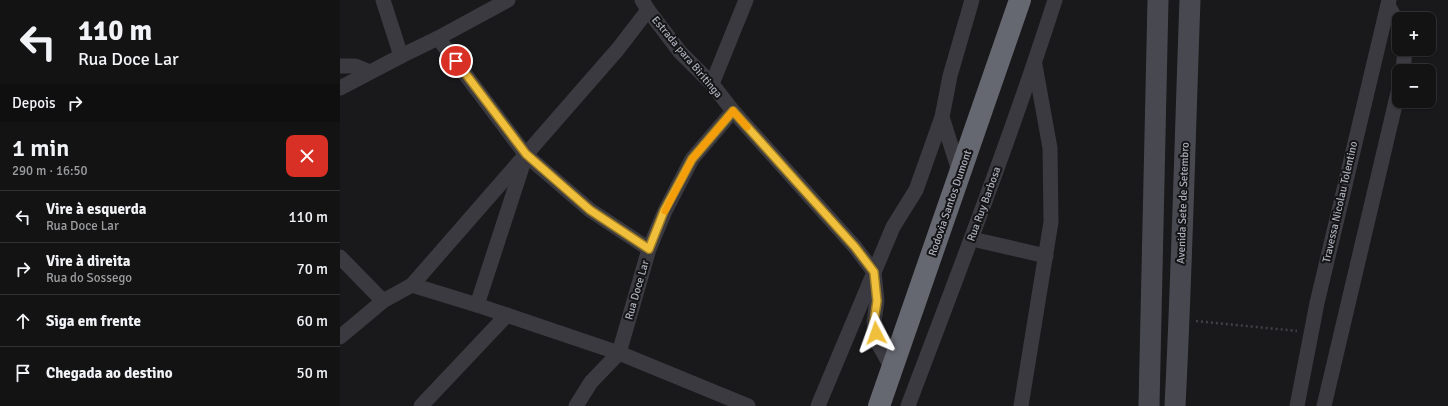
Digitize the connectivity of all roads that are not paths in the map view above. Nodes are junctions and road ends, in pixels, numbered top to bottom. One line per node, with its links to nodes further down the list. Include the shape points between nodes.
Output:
1 (383, 0): 13 (street)
2 (508, 0): 12 (street)
3 (746, 0): 17 (street)
4 (972, 0): 21 (street, via 950,76)
5 (1020, 0): 23 (highway, Rodovia Santos Dumont)
6 (1056, 0): 14 (street, Rua Ruy Barbosa)
7 (1388, 2): 11 (street); 48 (street, Travessa Nicolau Tolentino, via 1317,303)
8 (645, 5): 17 (street, Estrada para Biritinga, via 680,52); 22 (street, via 618,49)
9 (1158, 10): 10 (main road); 25 (main road)
10 (1189, 10): 26 (main road, Avenida Sete de Setembro)
11 (1393, 12)
12 (438, 38): 13 (street); 22 (street)
13 (401, 56): 16 (street)
14 (1034, 64): 24 (street, Rua Ruy Barbosa); 28 (street, via 1050,148 1051,222)
15 (340, 66): 16 (street, via 355,66)
16 (370, 72): 18 (street)
17 (712, 84): 20 (street, Estrada para Biritinga)
18 (340, 88)
19 (1394, 108): 49 (street)
20 (733, 111): 27 (street, Rua Doce Lar, via 692,159 664,211); 31 (street, Estrada para Biritinga, via 855,247)
21 (942, 116): 23 (street); 31 (street, via 916,190 893,227)
22 (526, 154): 27 (street, via 590,210); 32 (street); 34 (street)
23 (960, 174): 38 (highway, Rodovia Santos Dumont)
24 (972, 239): 28 (street); 44 (street, Rua Ruy Barbosa)
25 (1153, 247): 26 (main road); 46 (main road)
26 (1181, 248): 47 (main road, Avenida Sete de Setembro)
27 (649, 249): 37 (street, Rua Doce Lar)
28 (1046, 256): 45 (street)
29 (340, 257): 30 (street)
30 (345, 271): 33 (street)
31 (874, 272): 38 (street, via 877,301 874,322 879,345); 42 (street)
32 (412, 285): 33 (street); 34 (street)
33 (383, 302): 36 (street)
34 (477, 305): 35 (street)
35 (507, 315): 37 (street); 39 (street)
36 (340, 337)
37 (619, 353): 40 (street, Rua Doce Lar, via 591,382); 41 (street)
38 (892, 368): 43 (highway, Rodovia Santos Dumont)
39 (421, 406)
40 (576, 406)
41 (748, 406)
42 (818, 406)
43 (879, 406)
44 (908, 406)
45 (1021, 406)
46 (1149, 406)
47 (1176, 406)
48 (1297, 406)
49 (1324, 406)

